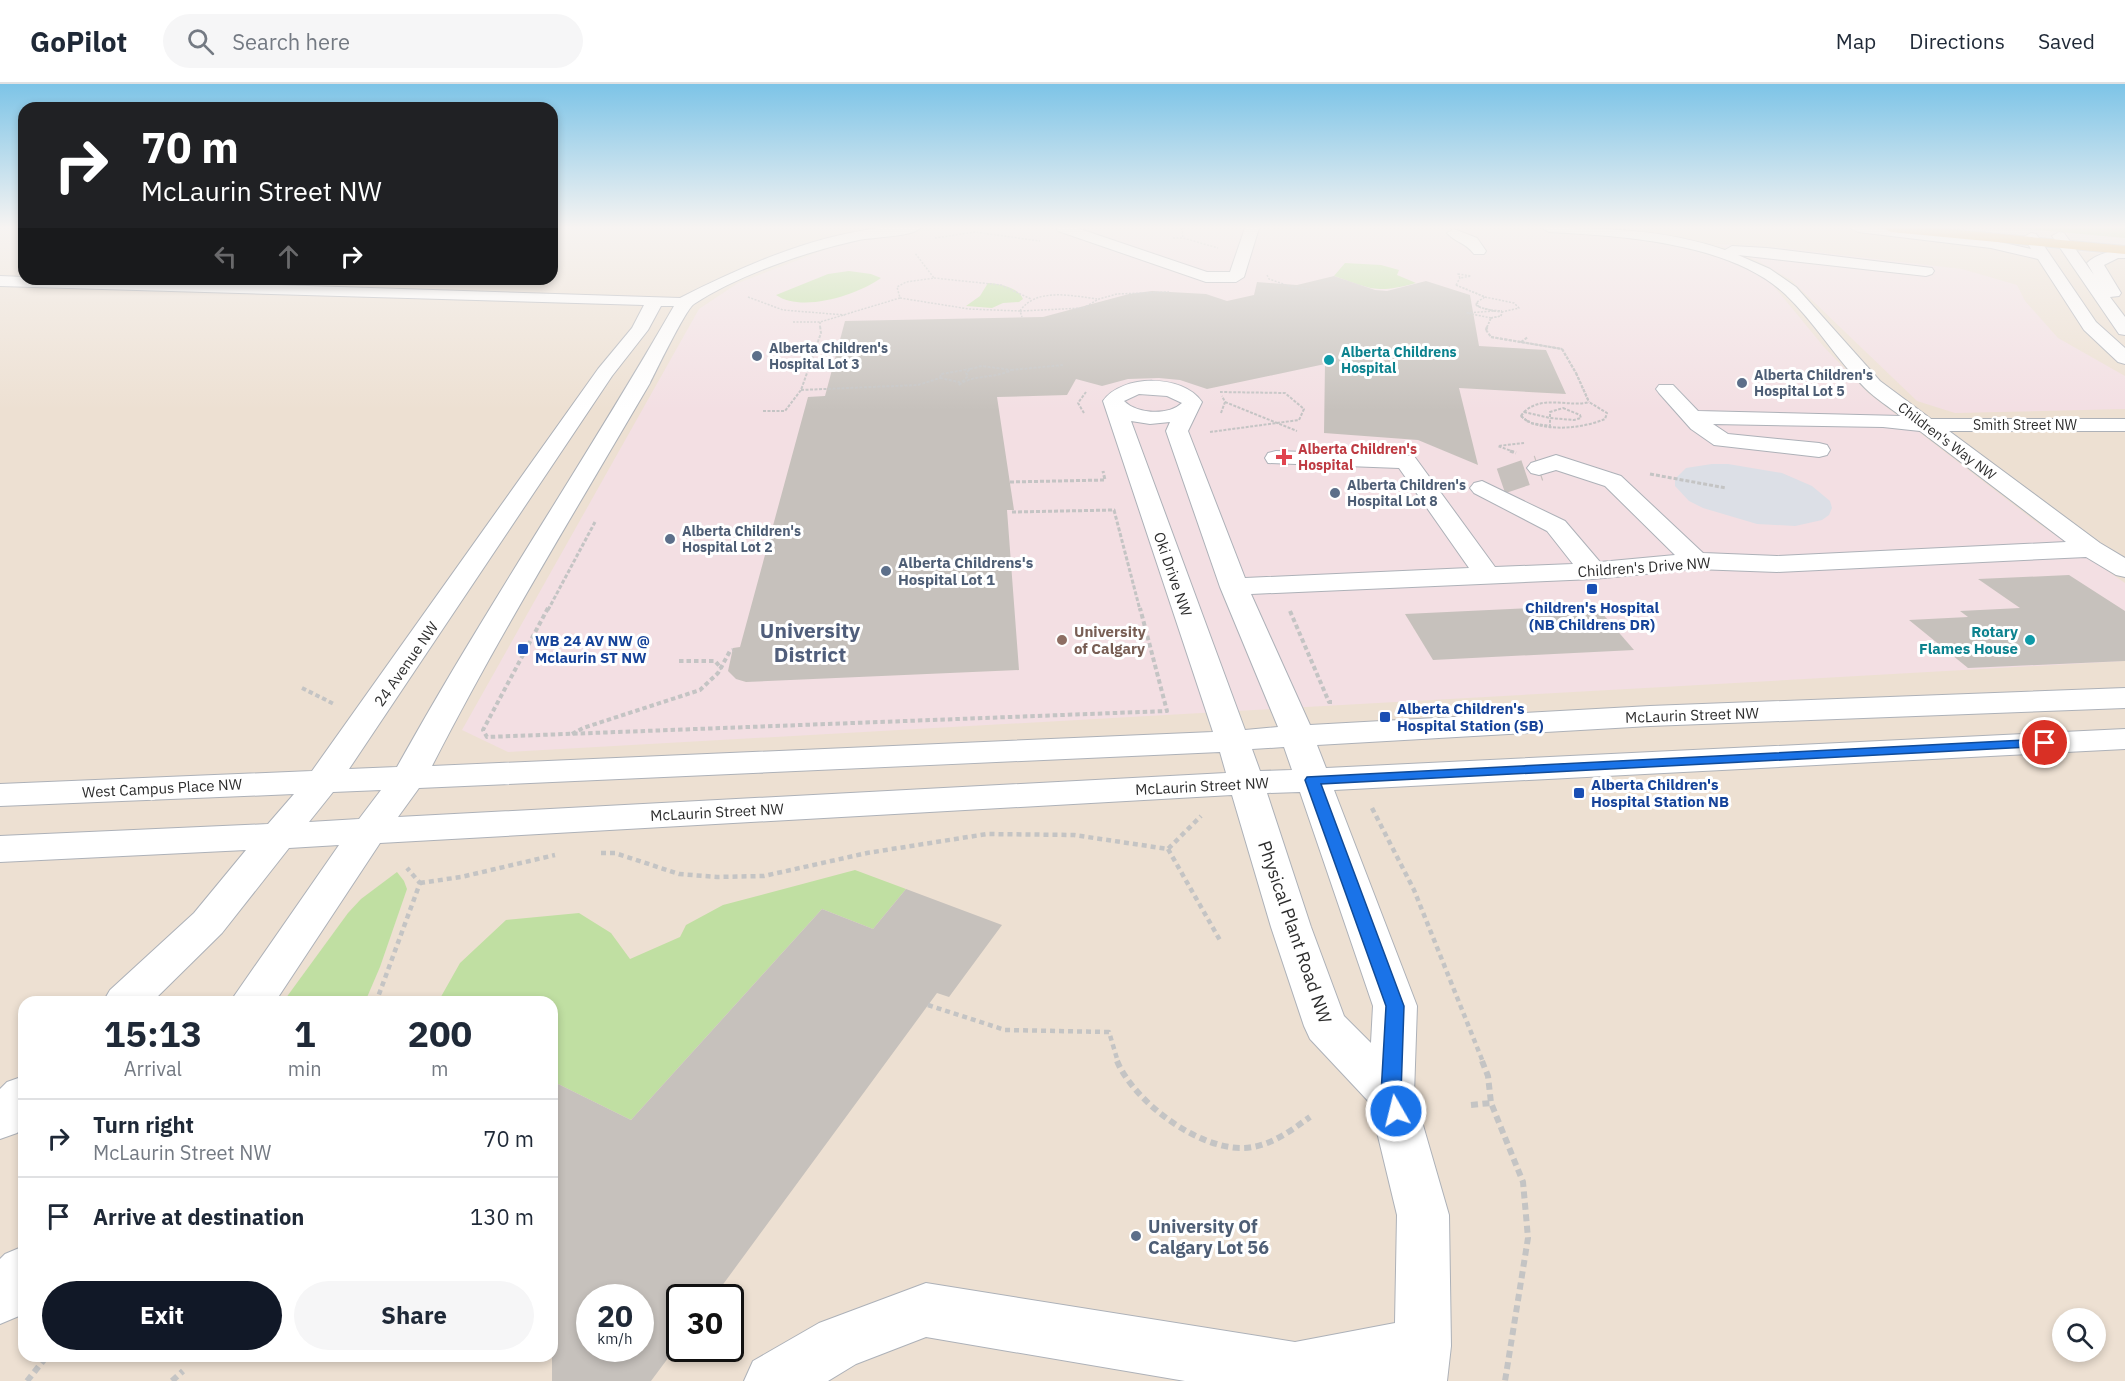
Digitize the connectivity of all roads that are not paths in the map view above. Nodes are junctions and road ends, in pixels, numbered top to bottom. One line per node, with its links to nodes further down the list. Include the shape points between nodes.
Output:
1 (205, 289): 9 (street)
2 (685, 289): 9 (street, via 665,294)
3 (713, 289): 10 (street)
4 (1786, 289): 20 (street, Children's Way NW, via 1873,384)
5 (2065, 289): 15 (street, via 2090,326)
6 (2096, 289): 12 (street)
7 (2110, 289): 12 (street, via 2115,297)
8 (0, 290): 11 (street)
9 (653, 305): 10 (street); 11 (street); 13 (street, 24 Avenue NW)
10 (682, 305): 39 (street, via 646,372 458,685)
11 (575, 306): 13 (street)
12 (2108, 306): 14 (street)
13 (623, 325): 41 (street, 24 Avenue NW, via 604,373)
14 (2125, 330)
15 (2125, 358)
16 (1666, 389): 19 (street)
17 (1115, 406): 18 (street, via 1131,414 1154,417); 18 (street, via 1113,401 1122,392 1157,388 1188,397 1192,402); 37 (street, Oki Drive NW)
18 (1186, 411): 33 (street, via 1177,431)
19 (1696, 420): 20 (street, Smith Street NW, via 1893,429); 24 (street, via 1722,440)
20 (1926, 425): 21 (street, Smith Street NW); 28 (street, Children's Way NW)
21 (2097, 425): 22 (street, Smith Street NW); 23 (street)
22 (2125, 425)
23 (2125, 440)
24 (1819, 450)
25 (1276, 458): 32 (street, via 1406,461)
26 (1539, 468): 29 (street, via 1556,462 1613,482)
27 (1501, 481): 31 (street, via 1482,488 1556,526)
28 (2106, 553): 29 (street, Children's Drive NW, via 1777,564); 30 (street, Children's Way NW)
29 (1696, 561): 31 (street, Children's Drive NW)
30 (2125, 569)
31 (1593, 571): 32 (street, Children's Drive NW)
32 (1488, 576): 33 (street, Children's Drive NW)
33 (1233, 587): 36 (street)
34 (2125, 698): 35 (street, McLaurin Street NW)
35 (2066, 701): 36 (street, McLaurin Street NW, via 1650,716); 38 (street)
36 (1297, 736): 37 (street, McLaurin Street NW); 40 (street, Physical Plant Road NW)
37 (1233, 741): 39 (street, McLaurin Street NW); 42 (street, Oki Drive NW)
38 (2121, 743): 40 (street, McLaurin Street NW)
39 (408, 778): 41 (street, McLaurin Street NW); 44 (street)
40 (1312, 780): 42 (street, McLaurin Street NW); 49 (street, Physical Plant Road NW, via 1395,1006)
41 (323, 781): 43 (street, West Campus Place NW); 45 (street, 24 Avenue NW)
42 (1246, 784): 44 (street, McLaurin Street NW); 49 (street, Physical Plant Road NW, via 1326,1026)
43 (0, 795)
44 (370, 830): 45 (street, McLaurin Street NW); 48 (street)
45 (279, 836): 46 (street); 47 (street, 24 Avenue NW, via 208,922)
46 (0, 849)
47 (131, 996)
48 (256, 996)
49 (1391, 1094): 54 (street, Physical Plant Road NW, via 1423,1215)
50 (18, 1102): 51 (street)
51 (0, 1118)
52 (18, 1278): 53 (street)
53 (0, 1297)
54 (1420, 1363): 55 (street, via 1295,1371 926,1310 839,1343)
55 (773, 1381)

